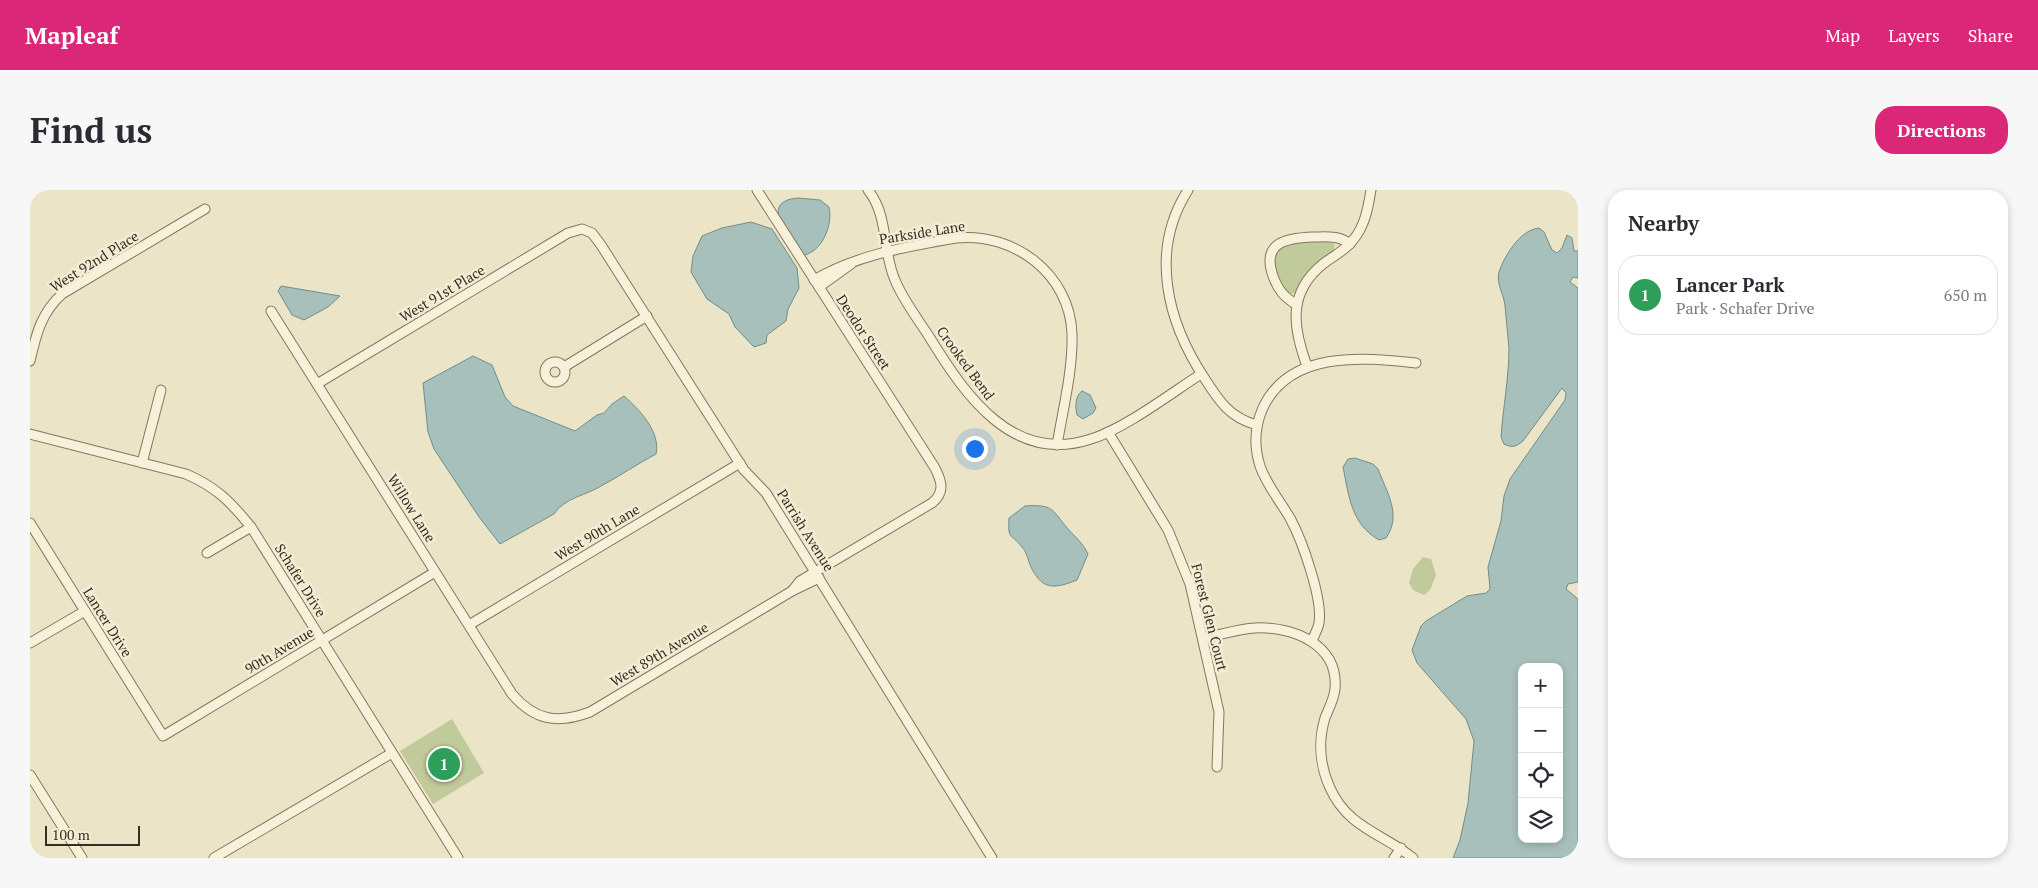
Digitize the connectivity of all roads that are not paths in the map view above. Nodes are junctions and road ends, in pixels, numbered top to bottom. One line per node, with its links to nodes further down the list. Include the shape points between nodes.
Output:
1 (757, 190): 9 (street, Deodor Street)
2 (868, 190): 8 (street, Crooked Bend, via 880,213)
3 (1188, 190): 17 (street, via 1170,228 1166,268 1180,336)
4 (1371, 190): 7 (street, via 1362,226)
5 (205, 209): 13 (street, West 92nd Place, via 62,294 41,320)
6 (582, 229): 12 (street, Parrish Avenue, via 592,233 601,245); 18 (street, West 91st Place, via 568,233)
7 (1350, 244): 10 (street, via 1313,274); 10 (street, via 1332,237 1291,238 1277,245 1271,255 1272,272 1280,292)
8 (888, 250): 9 (street, Parkside Lane, via 853,262); 23 (street, Crooked Bend, via 900,292 942,357 989,417 1014,434); 23 (street, Parkside Lane, via 956,238 983,238 1015,248 1047,272 1064,300 1072,334)
9 (817, 284): 26 (street, Deodor Street, via 935,468)
10 (1297, 305): 15 (street, via 1297,336)
11 (272, 311): 18 (street, Willow Lane)
12 (647, 316): 16 (street); 25 (street, Parrish Avenue)
13 (30, 362)
14 (1416, 362): 15 (street, via 1357,360)
15 (1307, 366): 20 (street, via 1278,386 1264,406)
16 (564, 367)
17 (1201, 374): 20 (street, via 1228,411); 21 (street, Crooked Bend)
18 (317, 384): 30 (street, Willow Lane)
19 (161, 390): 24 (street)
20 (1257, 425): 36 (street, via 1260,464 1297,533 1309,568 1319,617)
21 (1108, 432): 23 (street, Crooked Bend, via 1083,442); 34 (street, Forest Glen Court, via 1174,542 1190,584)
22 (30, 434): 24 (street, Schafer Drive)
23 (1057, 445)
24 (142, 463): 28 (street, Schafer Drive, via 186,474 209,484 231,502)
25 (740, 463): 31 (street, Parrish Avenue, via 762,488); 33 (street, West 90th Lane)
26 (941, 492): 31 (street, West 89th Avenue, via 932,503)
27 (30, 523): 32 (street, Lancer Drive)
28 (251, 527): 29 (street); 35 (street, Schafer Drive)
29 (207, 553)
30 (436, 572): 33 (street, Willow Lane); 35 (street, 90th Avenue)
31 (817, 575): 38 (street, West 89th Avenue, via 800,581 792,591 590,712 572,718 553,719); 47 (street, Parrish Avenue)
32 (84, 611): 37 (street); 39 (street, Lancer Drive)
33 (469, 625): 38 (street, Willow Lane, via 512,694)
34 (1203, 638): 36 (street, via 1250,628 1270,628 1295,633); 41 (street, Forest Glen Court, via 1220,719)
35 (322, 640): 39 (street, 90th Avenue); 40 (street, Schafer Drive)
36 (1312, 641): 43 (street, via 1329,660 1335,680 1321,744 1323,768 1330,788 1353,820)
37 (30, 644)
38 (535, 714)
39 (163, 736)
40 (392, 753): 45 (street); 46 (street, Schafer Drive)
41 (1217, 767)
42 (30, 775): 44 (street)
43 (1400, 848): 48 (street); 49 (street)
44 (82, 858)
45 (214, 858)
46 (458, 858)
47 (992, 858)
48 (1394, 858)
49 (1413, 858)

